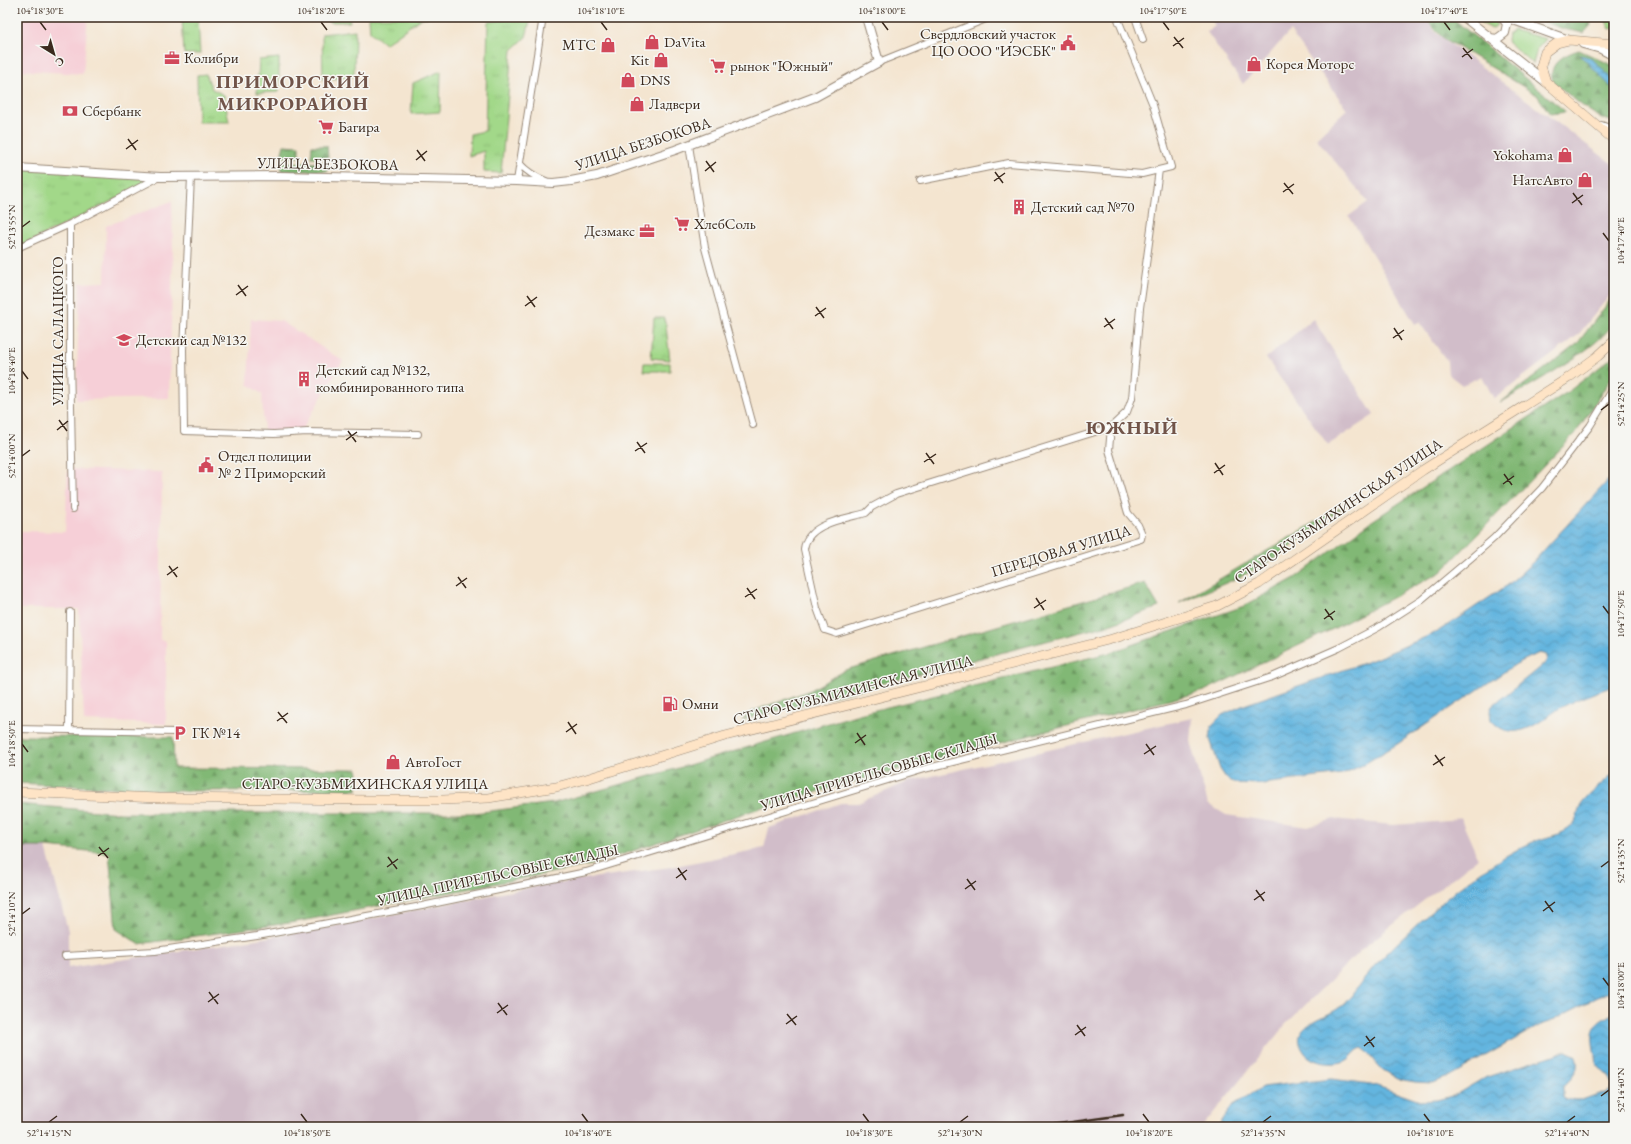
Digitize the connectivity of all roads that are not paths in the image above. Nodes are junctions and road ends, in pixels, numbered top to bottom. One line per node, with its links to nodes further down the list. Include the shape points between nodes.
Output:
1 (543, 17): 19 (street)
2 (866, 17): 13 (street)
3 (991, 17): 13 (street, УЛИЦА БЕЗБОКОВА)
4 (1117, 17): 21 (street, via 1153,105 1171,167)
5 (1135, 17): 9 (street)
6 (1464, 17): 8 (street)
7 (1504, 17): 8 (street, via 1508,25 1505,33 1497,39); 10 (street)
8 (1489, 38): 14 (street)
9 (1143, 40)
10 (1570, 41): 11 (main road); 12 (street, via 1598,48); 14 (main road, via 1557,43 1544,52 1541,66)
11 (1614, 44)
12 (1614, 56)
13 (879, 62): 18 (street, УЛИЦА БЕЗБОКОВА, via 815,97)
14 (1546, 82): 15 (main road)
15 (1595, 123): 16 (street); 17 (main road)
16 (1614, 131)
17 (1614, 140)
18 (689, 145): 26 (street, УЛИЦА БЕЗБОКОВА, via 597,176); 31 (street, via 705,248)
19 (519, 163): 24 (street); 26 (street, via 535,177)
20 (17, 168): 22 (street, УЛИЦА БЕЗБОКОВА)
21 (1159, 170): 25 (street, via 1142,174 1009,163); 32 (street, via 1140,308 1132,398 1127,412)
22 (160, 177): 23 (street, УЛИЦА БЕЗБОКОВА); 27 (street, УЛИЦА БЕЗБОКОВА)
23 (191, 177): 24 (street, УЛИЦА БЕЗБОКОВА); 33 (street, via 183,350 184,431)
24 (517, 180): 26 (street, УЛИЦА БЕЗБОКОВА)
25 (920, 180)
26 (553, 183)
27 (70, 224): 28 (street, УЛИЦА БЕЗБОКОВА); 34 (street, УЛИЦА САЛАЦКОГО)
28 (17, 248)
29 (1614, 341): 39 (main road, СТАРО-КУЗЬМИХИНСКАЯ УЛИЦА, via 1568,378 1423,470 1255,587 1218,606 1112,639 725,736 579,781 488,798 158,798)
30 (1614, 387): 40 (street, УЛИЦА ПРИРЕЛЬСОВЫЕ СКЛАДЫ, via 1590,426 1546,482 1494,538 1471,558 1421,600 1379,627 1339,648 1272,677 1186,705 924,769 586,872 422,906 257,936 155,951)
31 (753, 425)
32 (1111, 427): 32 (street, ПЕРЕДОВАЯ УЛИЦА, via 1109,450 1128,513 1138,525 1142,534 1141,540 837,634 825,630 817,608 804,549 808,535 818,529 866,513 876,504 896,494)
33 (418, 434)
34 (73, 509)
35 (70, 612): 37 (street)
36 (17, 729): 37 (street)
37 (69, 730): 38 (street)
38 (175, 732)
39 (17, 792)
40 (65, 956)

